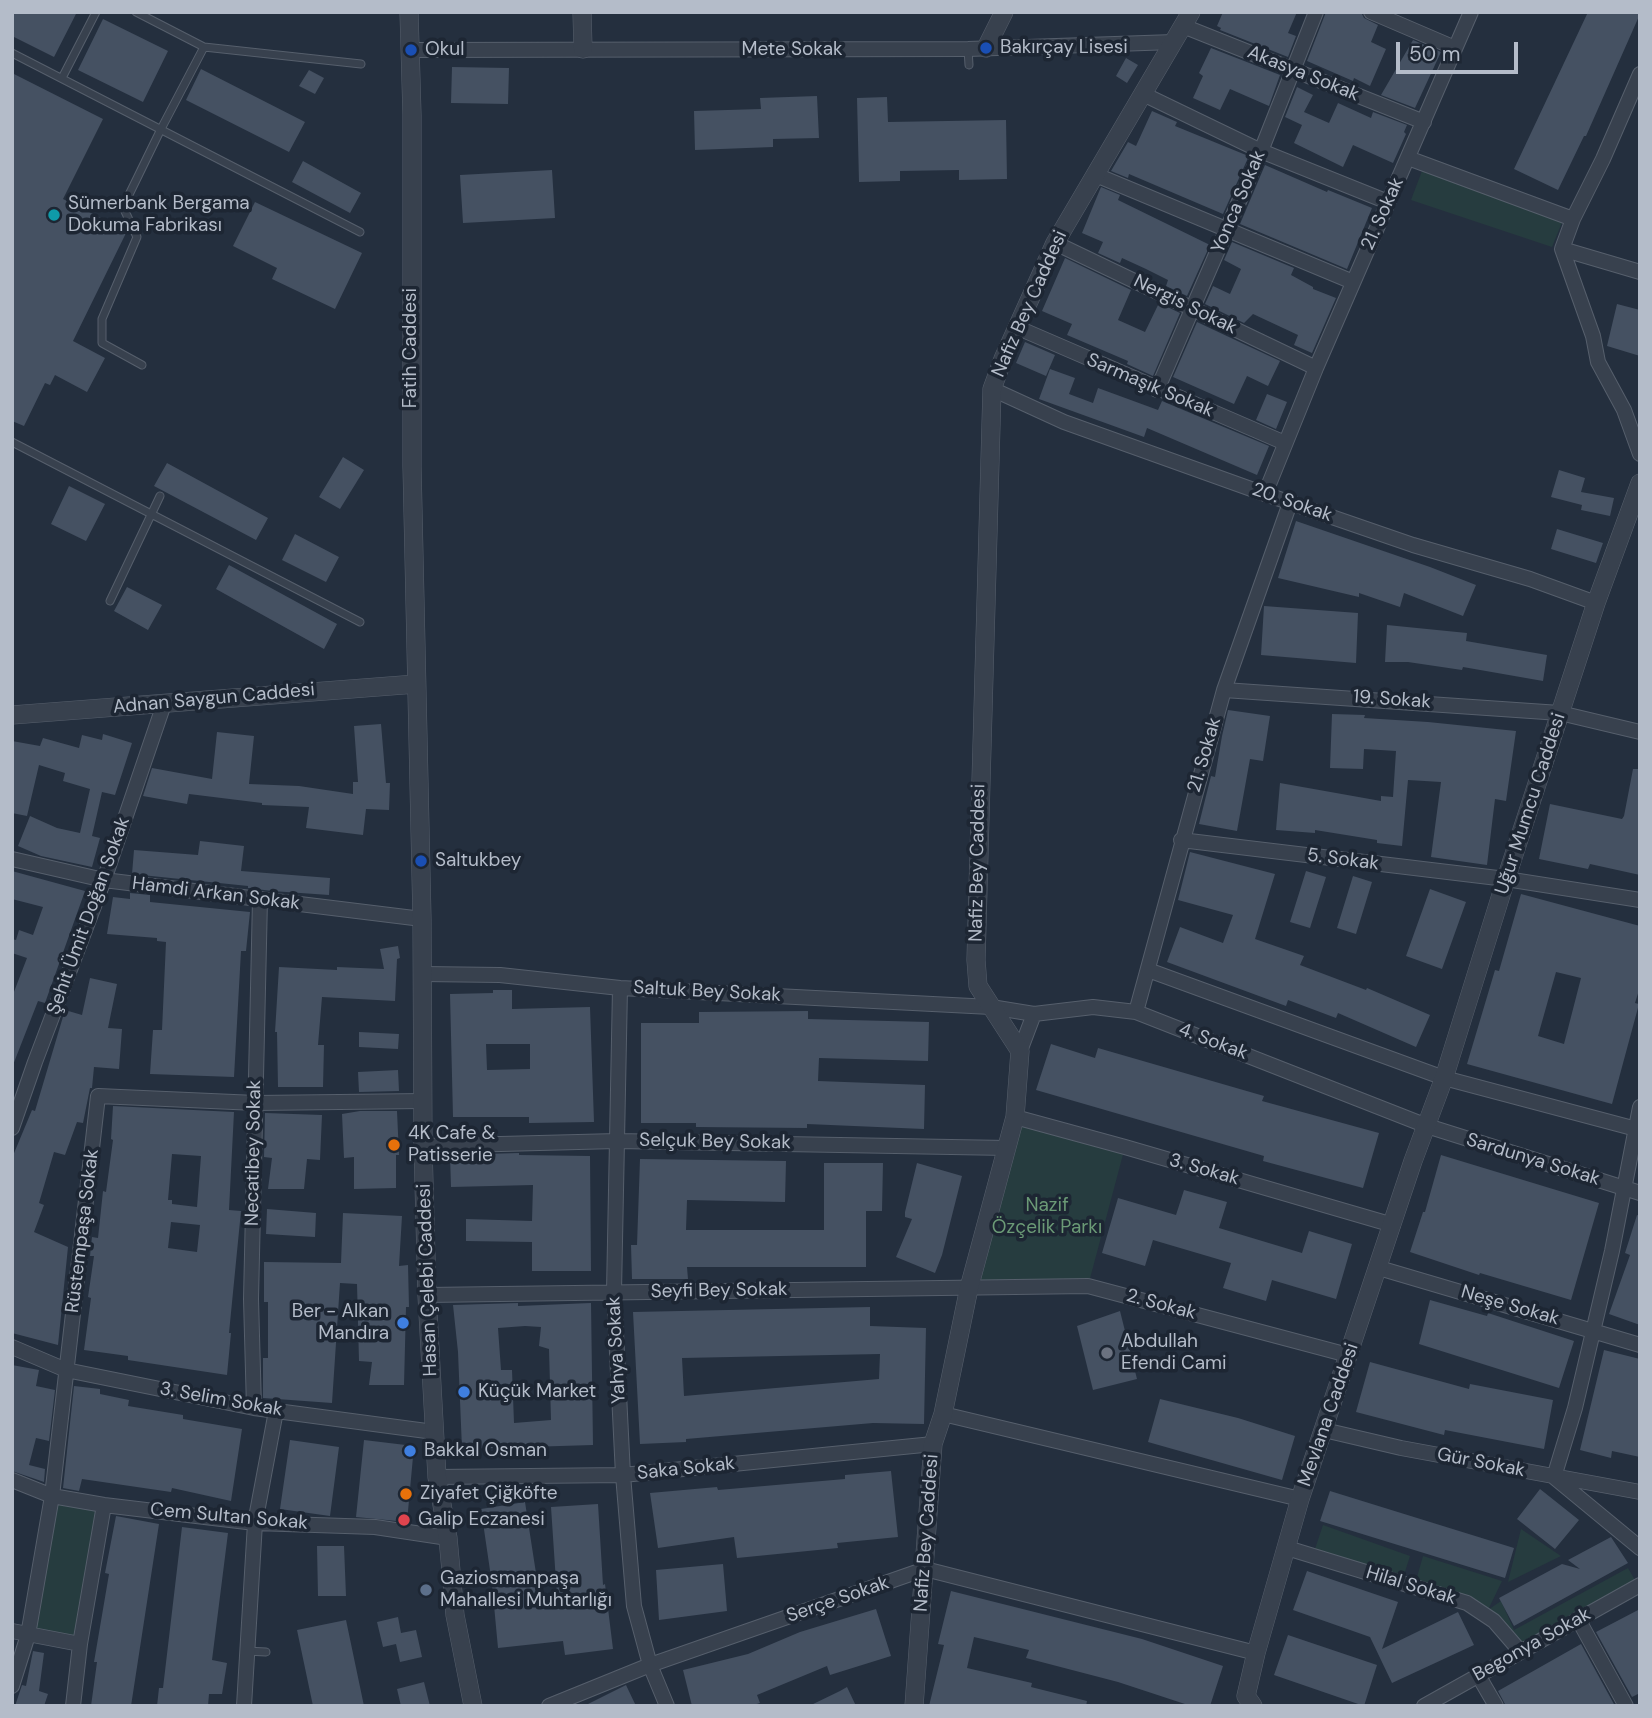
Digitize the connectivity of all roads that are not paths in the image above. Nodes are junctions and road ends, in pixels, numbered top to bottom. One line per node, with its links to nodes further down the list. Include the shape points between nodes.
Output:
1 (96, 12): 21 (lane)
2 (136, 12): 11 (lane)
3 (409, 12): 15 (street, Fatih Caddesi)
4 (582, 12): 14 (street)
5 (1004, 12): 12 (street)
6 (1316, 12): 19 (street, Yonca Sokak)
7 (1371, 12): 13 (street)
8 (1471, 12): 13 (street, 21. Sokak)
9 (1187, 19): 10 (street, Nafiz Bey Caddesi); 19 (street, Akasya Sokak)
10 (1174, 42): 12 (street, Mete Sokak); 22 (street, Nafiz Bey Caddesi)
11 (204, 47): 17 (lane); 24 (lane)
12 (977, 48): 14 (street, Mete Sokak); 18 (lane)
13 (1455, 48): 23 (street, 21. Sokak)
14 (583, 49): 15 (street, Mete Sokak)
15 (411, 50): 53 (street, Fatih Caddesi)
16 (12, 53): 21 (lane)
17 (361, 64)
18 (969, 65)
19 (1293, 70): 23 (street, Akasya Sokak); 25 (street, Yonca Sokak)
20 (1640, 74): 29 (street)
21 (62, 78): 24 (lane)
22 (1143, 94): 25 (street); 27 (street, Nafiz Bey Caddesi)
23 (1423, 122): 26 (street, 21. Sokak)
24 (161, 128): 31 (lane); 38 (lane, via 123,207 137,237 102,319 102,343)
25 (1261, 151): 28 (street); 30 (street, Yonca Sokak)
26 (1408, 158): 28 (street, 21. Sokak); 29 (street)
27 (1097, 175): 30 (street); 32 (street, Nafiz Bey Caddesi)
28 (1388, 202): 35 (street, 21. Sokak)
29 (1573, 219): 33 (street)
30 (1227, 229): 35 (street); 36 (street, Yonca Sokak)
31 (360, 232)
32 (1055, 243): 36 (street, Nergis Sokak); 37 (street, Nafiz Bey Caddesi)
33 (1562, 249): 34 (street); 44 (street, via 1598,362 1624,410)
34 (1640, 272)
35 (1353, 282): 39 (street, 21. Sokak)
36 (1193, 309): 39 (street, Nergis Sokak); 41 (street, Yonca Sokak)
37 (1016, 327): 40 (street, Nafiz Bey Caddesi); 41 (street, Sarmaşık Sokak)
38 (142, 365)
39 (1315, 368): 43 (street, 21. Sokak)
40 (992, 389): 46 (street, 20. Sokak, via 1064,422); 69 (street, Nafiz Bey Caddesi, via 976,960 978,986)
41 (1157, 390): 43 (street, Sarmaşık Sokak)
42 (12, 442): 49 (lane)
43 (1285, 443): 46 (street, 21. Sokak)
44 (1640, 454)
45 (1640, 483): 51 (street, Uğur Mumcu Caddesi)
46 (1265, 494): 48 (street, 20. Sokak)
47 (160, 496): 49 (lane)
48 (1290, 503): 51 (street, 20. Sokak); 54 (street, 21. Sokak)
49 (152, 513): 50 (lane); 52 (lane)
50 (110, 601)
51 (1596, 603): 56 (street, Uğur Mumcu Caddesi)
52 (360, 622)
53 (416, 684): 55 (street, Adnan Saygun Caddesi); 65 (street, Hasan Çelebi Caddesi)
54 (1224, 690): 56 (street, 19. Sokak); 59 (street, 21. Sokak)
55 (164, 704): 57 (street, Adnan Saygun Caddesi); 62 (street, Şehit Ümit Doğan Sokak)
56 (1560, 713): 58 (street, 19. Sokak); 61 (street, Uğur Mumcu Caddesi)
57 (12, 715)
58 (1640, 732)
59 (1181, 840): 61 (street, 5. Sokak); 66 (street, 21. Sokak)
60 (12, 859): 62 (street, Hamdi Arkan Sokak)
61 (1506, 879): 64 (street, 5. Sokak); 73 (street, Uğur Mumcu Caddesi)
62 (104, 880): 63 (street, Hamdi Arkan Sokak); 79 (street, Şehit Ümit Doğan Sokak)
63 (260, 899): 65 (street, Hamdi Arkan Sokak); 75 (street, Necatibey Sokak)
64 (1640, 900)
65 (422, 919): 67 (street, Hasan Çelebi Caddesi)
66 (1148, 970): 70 (street, 21. Sokak); 73 (street)
67 (423, 975): 68 (street, Saltuk Bey Sokak, via 500,975); 74 (street, Hasan Çelebi Caddesi)
68 (620, 988): 69 (street, Saltuk Bey Sokak); 81 (street, Yahya Sokak)
69 (991, 1007): 71 (street, 4. Sokak); 72 (street, Nafiz Bey Caddesi)
70 (1136, 1012): 71 (street, 4. Sokak, via 1093,1007); 78 (street, 4. Sokak)
71 (1034, 1014): 72 (street)
72 (1020, 1051): 77 (street, Nafiz Bey Caddesi)
73 (1444, 1078): 78 (street, Uğur Mumcu Caddesi); 80 (street)
74 (423, 1101): 75 (street, Rüstempaşa Sokak); 82 (street, Hasan Çelebi Caddesi)
75 (256, 1103): 95 (street, Rüstempaşa Sokak, via 98,1096); 96 (street, Necatibey Sokak, via 251,1299)
76 (1640, 1107): 80 (street)
77 (1015, 1117): 83 (street, Nafiz Bey Caddesi); 86 (street, 3. Sokak)
78 (1427, 1126): 84 (street, Sardunya Sokak); 86 (street, Mevlana Caddesi)
79 (12, 1128)
80 (1638, 1129): 84 (street)
81 (617, 1140): 82 (street, Selçuk Bey Sokak); 83 (street, Selçuk Bey Sokak); 89 (street, Yahya Sokak)
82 (423, 1146): 90 (street, Hasan Çelebi Caddesi)
83 (1007, 1148): 88 (street, Nafiz Bey Caddesi)
84 (1624, 1188): 85 (street, Sardunya Sokak); 91 (street)
85 (1640, 1193)
86 (1393, 1225): 87 (street, Mevlana Caddesi)
87 (1379, 1268): 91 (street, Neşe Sokak); 94 (street, Mevlana Caddesi)
88 (969, 1288): 89 (street, Seyfi Bey Sokak); 94 (street, 2. Sokak, via 1088,1286); 98 (street, Nafiz Bey Caddesi)
89 (614, 1292): 90 (street, Seyfi Bey Sokak); 102 (street, Yahya Sokak)
90 (427, 1295): 100 (street, Hasan Çelebi Caddesi)
91 (1593, 1331): 92 (street, Neşe Sokak); 104 (street)
92 (1640, 1345)
93 (12, 1347): 95 (street, 3. Selim Sokak)
94 (1348, 1355): 99 (street, Mevlana Caddesi)
95 (66, 1370): 96 (street, 3. Selim Sokak); 107 (street, Rüstempaşa Sokak)
96 (254, 1408): 97 (street, 3. Selim Sokak)
97 (276, 1411): 100 (street, 3. Selim Sokak); 110 (street)
98 (943, 1414): 101 (street, Nafiz Bey Caddesi); 108 (street)
99 (1324, 1430): 104 (street, Gür Sokak); 108 (street, Mevlana Caddesi)
100 (434, 1432): 103 (street, Hasan Çelebi Caddesi)
101 (933, 1444): 102 (street, Saka Sokak); 114 (street, Nafiz Bey Caddesi)
102 (623, 1475): 103 (street, Saka Sokak); 124 (street, Yahya Sokak, via 634,1606)
103 (437, 1477): 111 (street, Hasan Çelebi Caddesi)
104 (1554, 1477): 106 (street, Gür Sokak); 113 (street)
105 (12, 1480): 107 (street, Cem Sultan Sokak)
106 (1640, 1492)
107 (52, 1496): 109 (street, Cem Sultan Sokak); 118 (street, Rüstempaşa Sokak)
108 (1300, 1499): 112 (street, Mevlana Caddesi)
109 (104, 1505): 110 (street, Cem Sultan Sokak); 119 (street)
110 (255, 1523): 111 (street, Cem Sultan Sokak, via 375,1527); 120 (street)
111 (448, 1538): 129 (street, Hasan Çelebi Caddesi, via 455,1615)
112 (1287, 1548): 121 (street, Hilal Sokak, via 1467,1603 1494,1621); 123 (street, Mevlana Caddesi)
113 (1640, 1548)
114 (925, 1569): 123 (street); 124 (street, Serçe Sokak); 132 (street, Nafiz Bey Caddesi)
115 (1640, 1585): 116 (street, Begonya Sokak)
116 (1578, 1619): 121 (street, Begonya Sokak); 136 (street)
117 (12, 1631): 118 (street)
118 (28, 1635): 119 (street); 126 (street, Rüstempaşa Sokak)
119 (80, 1644): 127 (street)
120 (246, 1651): 122 (lane); 128 (street)
121 (1520, 1651): 125 (street, Begonya Sokak)
122 (266, 1652)
123 (1256, 1653): 133 (street, Mevlana Caddesi, via 1246,1696)
124 (650, 1665): 130 (street, Serçe Sokak); 131 (street, Yahya Sokak)
125 (1478, 1675): 134 (street, Begonya Sokak); 135 (street)
126 (12, 1686)
127 (73, 1706)
128 (244, 1706)
129 (473, 1706)
130 (549, 1706)
131 (667, 1706)
132 (914, 1706)
133 (1253, 1706)
134 (1424, 1706)
135 (1496, 1706)
136 (1626, 1706)

